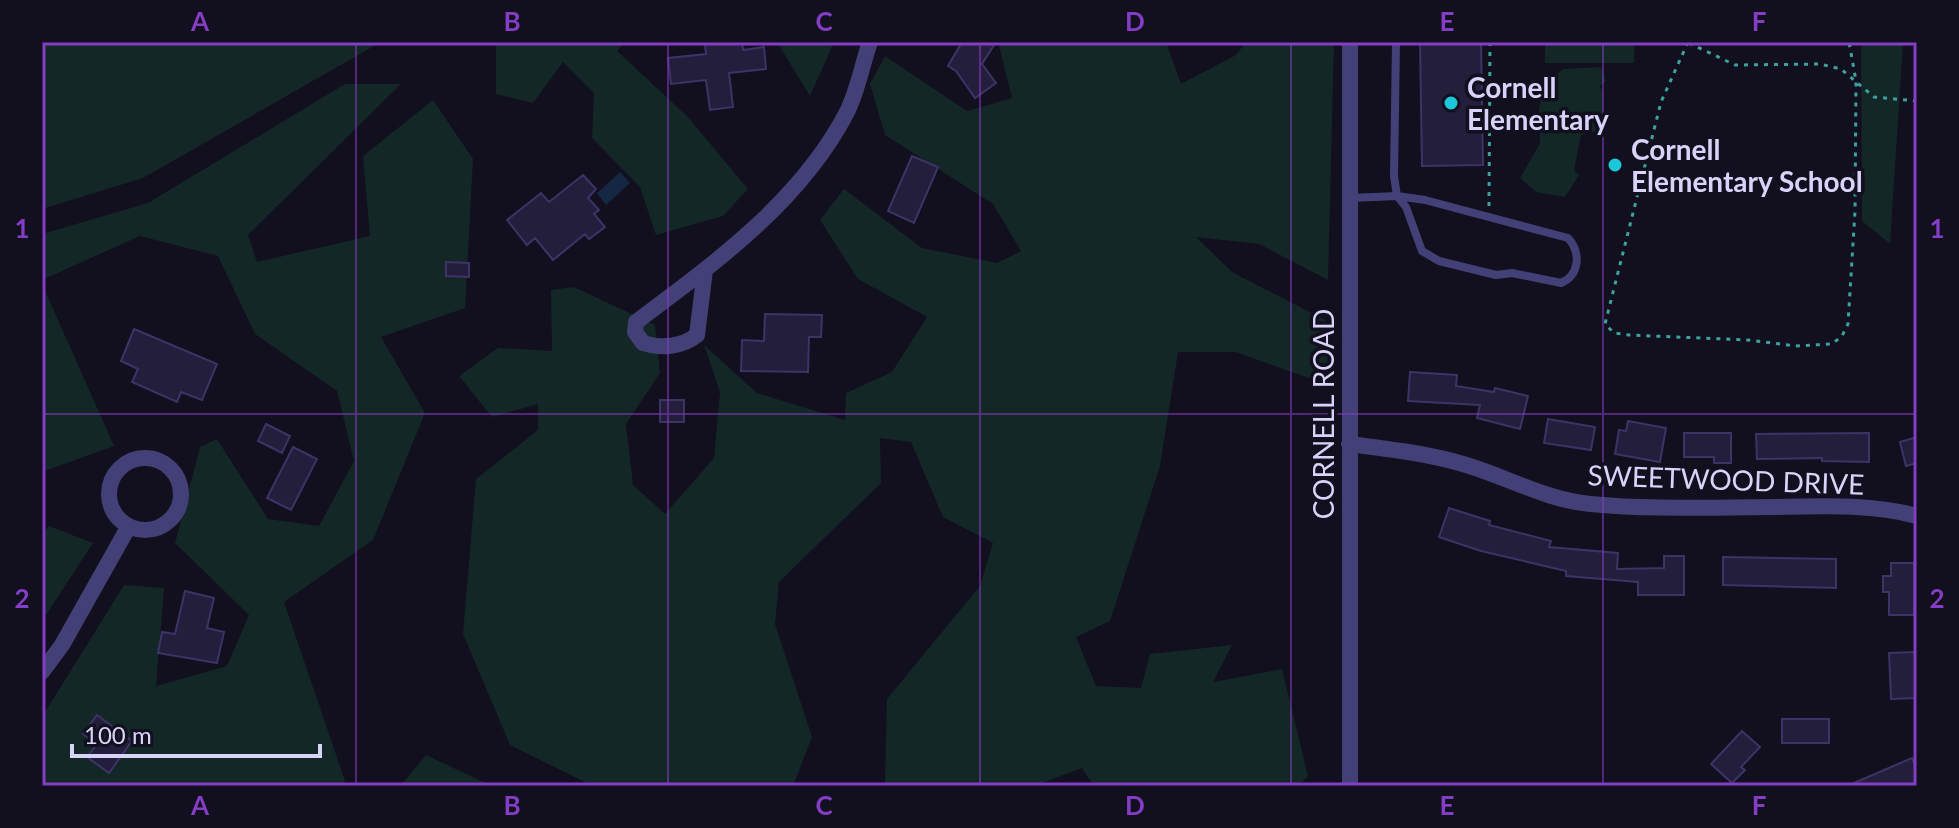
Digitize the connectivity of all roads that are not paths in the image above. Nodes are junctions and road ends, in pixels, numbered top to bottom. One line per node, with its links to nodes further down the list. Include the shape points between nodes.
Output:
1 (870, 42): 6 (street, via 848,109 807,175)
2 (1350, 42): 5 (street, CORNELL ROAD)
3 (1396, 42): 4 (lane)
4 (1397, 196): 4 (lane, via 1422,251 1439,261 1561,283 1574,271 1578,256 1568,238); 5 (lane)
5 (1350, 198): 7 (street, CORNELL ROAD)
6 (705, 270): 6 (street, via 697,335 676,345 643,343 635,332 636,322)
7 (1349, 444): 8 (street, SWEETWOOD DRIVE, via 1465,464 1586,504 1831,506); 11 (street, CORNELL ROAD)
8 (1917, 516)
9 (129, 526): 9 (street, via 162,526 180,505 177,477 156,459 128,461 110,483 109,501); 10 (street)
10 (42, 672)
11 (1350, 786)

